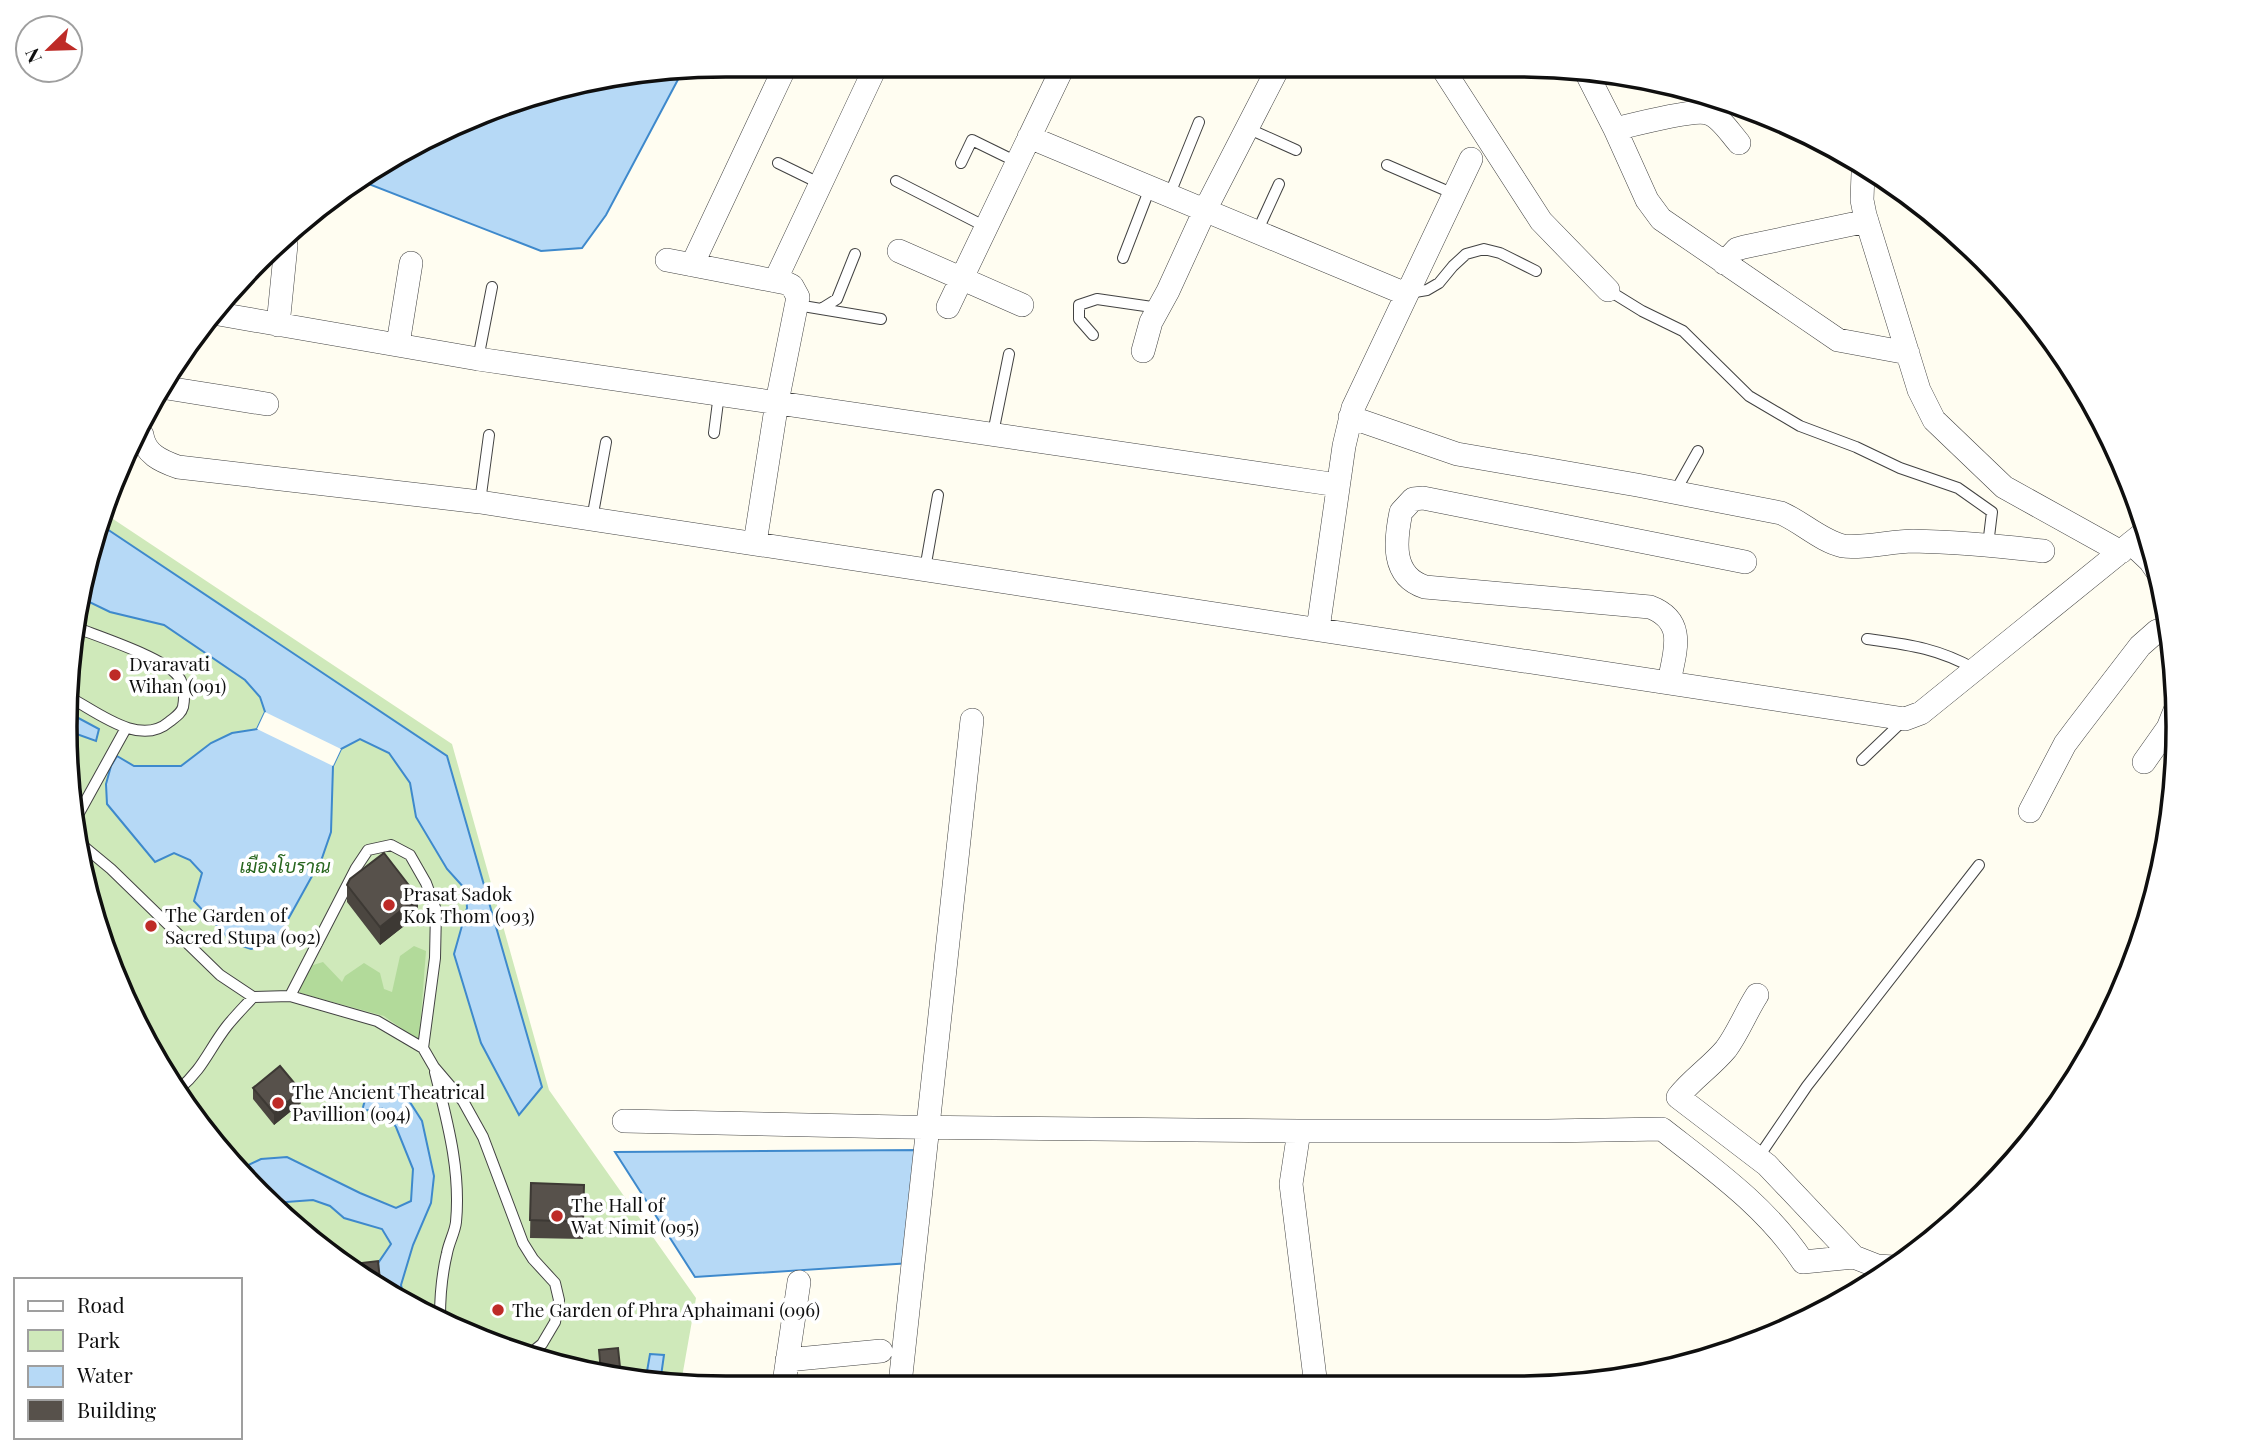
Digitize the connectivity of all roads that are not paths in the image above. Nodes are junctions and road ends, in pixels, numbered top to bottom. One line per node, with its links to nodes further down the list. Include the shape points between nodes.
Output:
1 (780, 77): 35 (street)
2 (871, 77): 20 (street)
3 (1058, 77): 10 (street)
4 (1273, 77): 8 (street)
5 (1448, 77): 40 (street, via 1541,221)
6 (1591, 82): 9 (street)
7 (1199, 122): 22 (lane)
8 (1247, 128): 12 (lane); 24 (street)
9 (1615, 129): 11 (street, via 1706,112); 34 (street, via 1653,210)
10 (1029, 137): 14 (street); 22 (street)
11 (1739, 143)
12 (1296, 150)
13 (1471, 159): 23 (street)
14 (1017, 162): 16 (lane, via 972,140); 26 (street)
15 (778, 163): 20 (lane)
16 (961, 163)
17 (1387, 165): 23 (lane)
18 (1863, 177): 25 (street)
19 (896, 181): 26 (lane)
20 (821, 184): 38 (street)
21 (1279, 184): 27 (lane)
22 (1160, 192): 24 (street); 31 (lane)
23 (1454, 194): 41 (street)
24 (1205, 210): 27 (street); 45 (street)
25 (1867, 221): 34 (street, via 1737,249); 51 (street)
26 (986, 227): 37 (street)
27 (1257, 232): 41 (street)
28 (286, 250): 47 (street)
29 (899, 251): 37 (street)
30 (855, 254): 42 (lane, via 837,299 821,309 845,313)
31 (1123, 258)
32 (667, 260): 35 (street)
33 (411, 262): 49 (street)
34 (1724, 263): 51 (street, via 1838,340)
35 (692, 264): 38 (street)
36 (1536, 271): 41 (lane, via 1484,250 1466,254 1427,290)
37 (962, 278): 43 (street); 44 (street)
38 (775, 281): 42 (street, via 792,286)
39 (492, 287): 53 (lane)
40 (1608, 290): 71 (lane, via 1683,331 1749,396 1800,426 1958,488 1992,512)
41 (1406, 294): 58 (street)
42 (797, 305): 56 (street)
43 (1022, 305)
44 (948, 307)
45 (1159, 308): 48 (lane, via 1097,299 1079,305 1079,319); 50 (street)
46 (224, 315): 47 (street)
47 (278, 325): 49 (street)
48 (1093, 335)
49 (398, 344): 53 (street)
50 (1143, 351)
51 (1908, 353): 73 (street, via 1934,420 2004,487)
52 (1009, 354): 60 (lane)
53 (478, 359): 55 (street)
54 (172, 389): 57 (street)
55 (719, 394): 56 (street); 59 (lane)
56 (777, 402): 60 (street); 70 (street)
57 (267, 404)
58 (1350, 417): 65 (street); 66 (street, via 1457,454)
59 (714, 433)
60 (993, 433): 65 (street)
61 (489, 435): 68 (lane)
62 (143, 442): 68 (street, via 152,455 177,467)
63 (606, 442): 69 (lane)
64 (1698, 452): 66 (lane)
65 (1338, 485): 77 (street)
66 (1675, 492): 71 (street, via 1781,513 1846,546 1911,541)
67 (938, 495): 76 (lane)
68 (480, 502): 69 (street)
69 (592, 519): 70 (street)
70 (755, 543): 76 (street)
71 (1988, 545): 72 (street)
72 (2043, 551)
73 (2122, 551): 74 (street); 81 (street)
74 (2144, 559)
75 (1745, 562): 82 (street, via 1423,498 1413,499 1401,512 1398,561 1415,584 1650,607 1663,612 1676,633)
76 (925, 569): 77 (street)
77 (1318, 629): 82 (street)
78 (85, 631): 86 (lane, via 160,663 178,676 185,694 181,712 165,726 142,732)
79 (2158, 631): 91 (street, via 2140,646 2065,744)
80 (1867, 639): 81 (lane, via 1932,649)
81 (1975, 670): 84 (street)
82 (1669, 682): 84 (street)
83 (78, 702): 86 (lane)
84 (1905, 719): 88 (lane)
85 (972, 720): 101 (street)
86 (126, 728): 90 (lane)
87 (2166, 731): 89 (street)
88 (1862, 760)
89 (2144, 762)
90 (82, 807)
91 (2030, 811)
92 (89, 850): 96 (lane, via 220,975)
93 (1979, 865): 103 (lane, via 1807,1086)
94 (1756, 995): 103 (street, via 1728,1047 1678,1097)
95 (290, 996): 96 (lane); 97 (lane, via 377,1021); 97 (lane, via 368,850 391,845 410,855 436,910 435,958)
96 (253, 997): 99 (lane)
97 (423, 1048): 98 (lane)
98 (434, 1067): 107 (lane, via 453,1147 456,1189 456,1223 440,1287); 108 (lane, via 463,1101 483,1137 523,1243 555,1283 559,1300 555,1321)
99 (184, 1084)
100 (624, 1121): 101 (street)
101 (927, 1127): 102 (street); 112 (street)
102 (1299, 1131): 104 (street, via 1662,1129 1754,1203 1786,1236 1803,1262); 113 (street, via 1291,1184)
103 (1758, 1158): 104 (street)
104 (1854, 1257): 105 (street)
105 (1878, 1266)
106 (799, 1282): 110 (street)
107 (440, 1309)
108 (537, 1348)
109 (881, 1351): 110 (street)
110 (787, 1360): 111 (street)
111 (785, 1376)
112 (901, 1376)
113 (1315, 1376)

